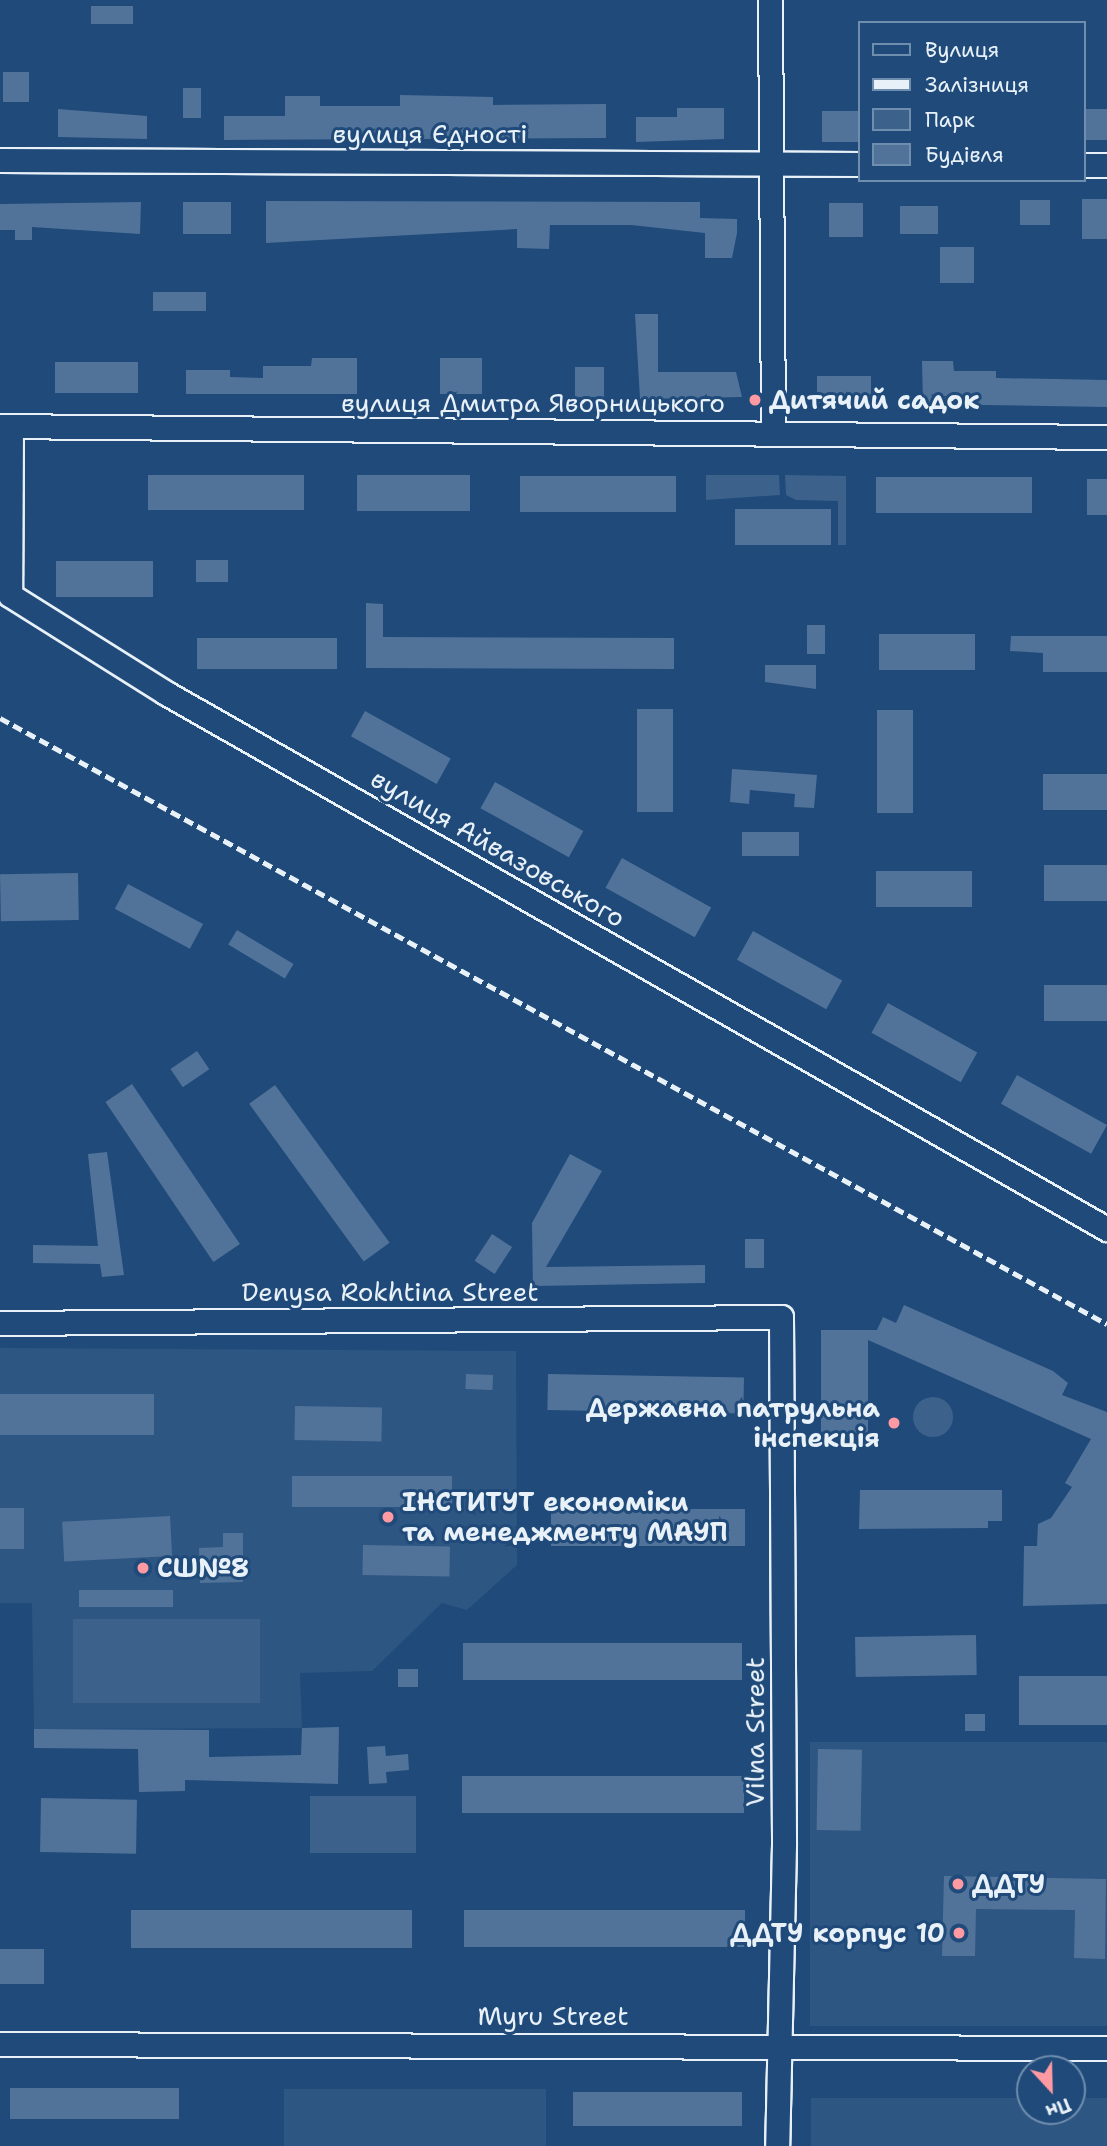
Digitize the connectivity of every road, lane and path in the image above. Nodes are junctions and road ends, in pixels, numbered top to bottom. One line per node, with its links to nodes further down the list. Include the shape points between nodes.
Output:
1 (770, 0): 3 (street)
2 (0, 160): 3 (street, вулиця Єдності)
3 (766, 163): 4 (street, вулиця Єдності); 8 (street)
4 (858, 164)
5 (1086, 165): 6 (street)
6 (1107, 165)
7 (5, 426): 8 (street, вулиця Дмитра Яворницького); 10 (street, вулиця Айвазовського, via 10,595 166,693)
8 (773, 432): 9 (street, вулиця Дмитра Яворницького)
9 (1107, 437)
10 (1107, 1229)
11 (781, 1317): 12 (street, Denysa Rokhtina Street); 14 (street, Vilna Street, via 784,1845)
12 (0, 1323)
13 (0, 2044): 14 (street, Myru Street)
14 (778, 2044): 15 (street, Myru Street); 16 (street, Vilna Street)
15 (1107, 2048)
16 (777, 2146)

